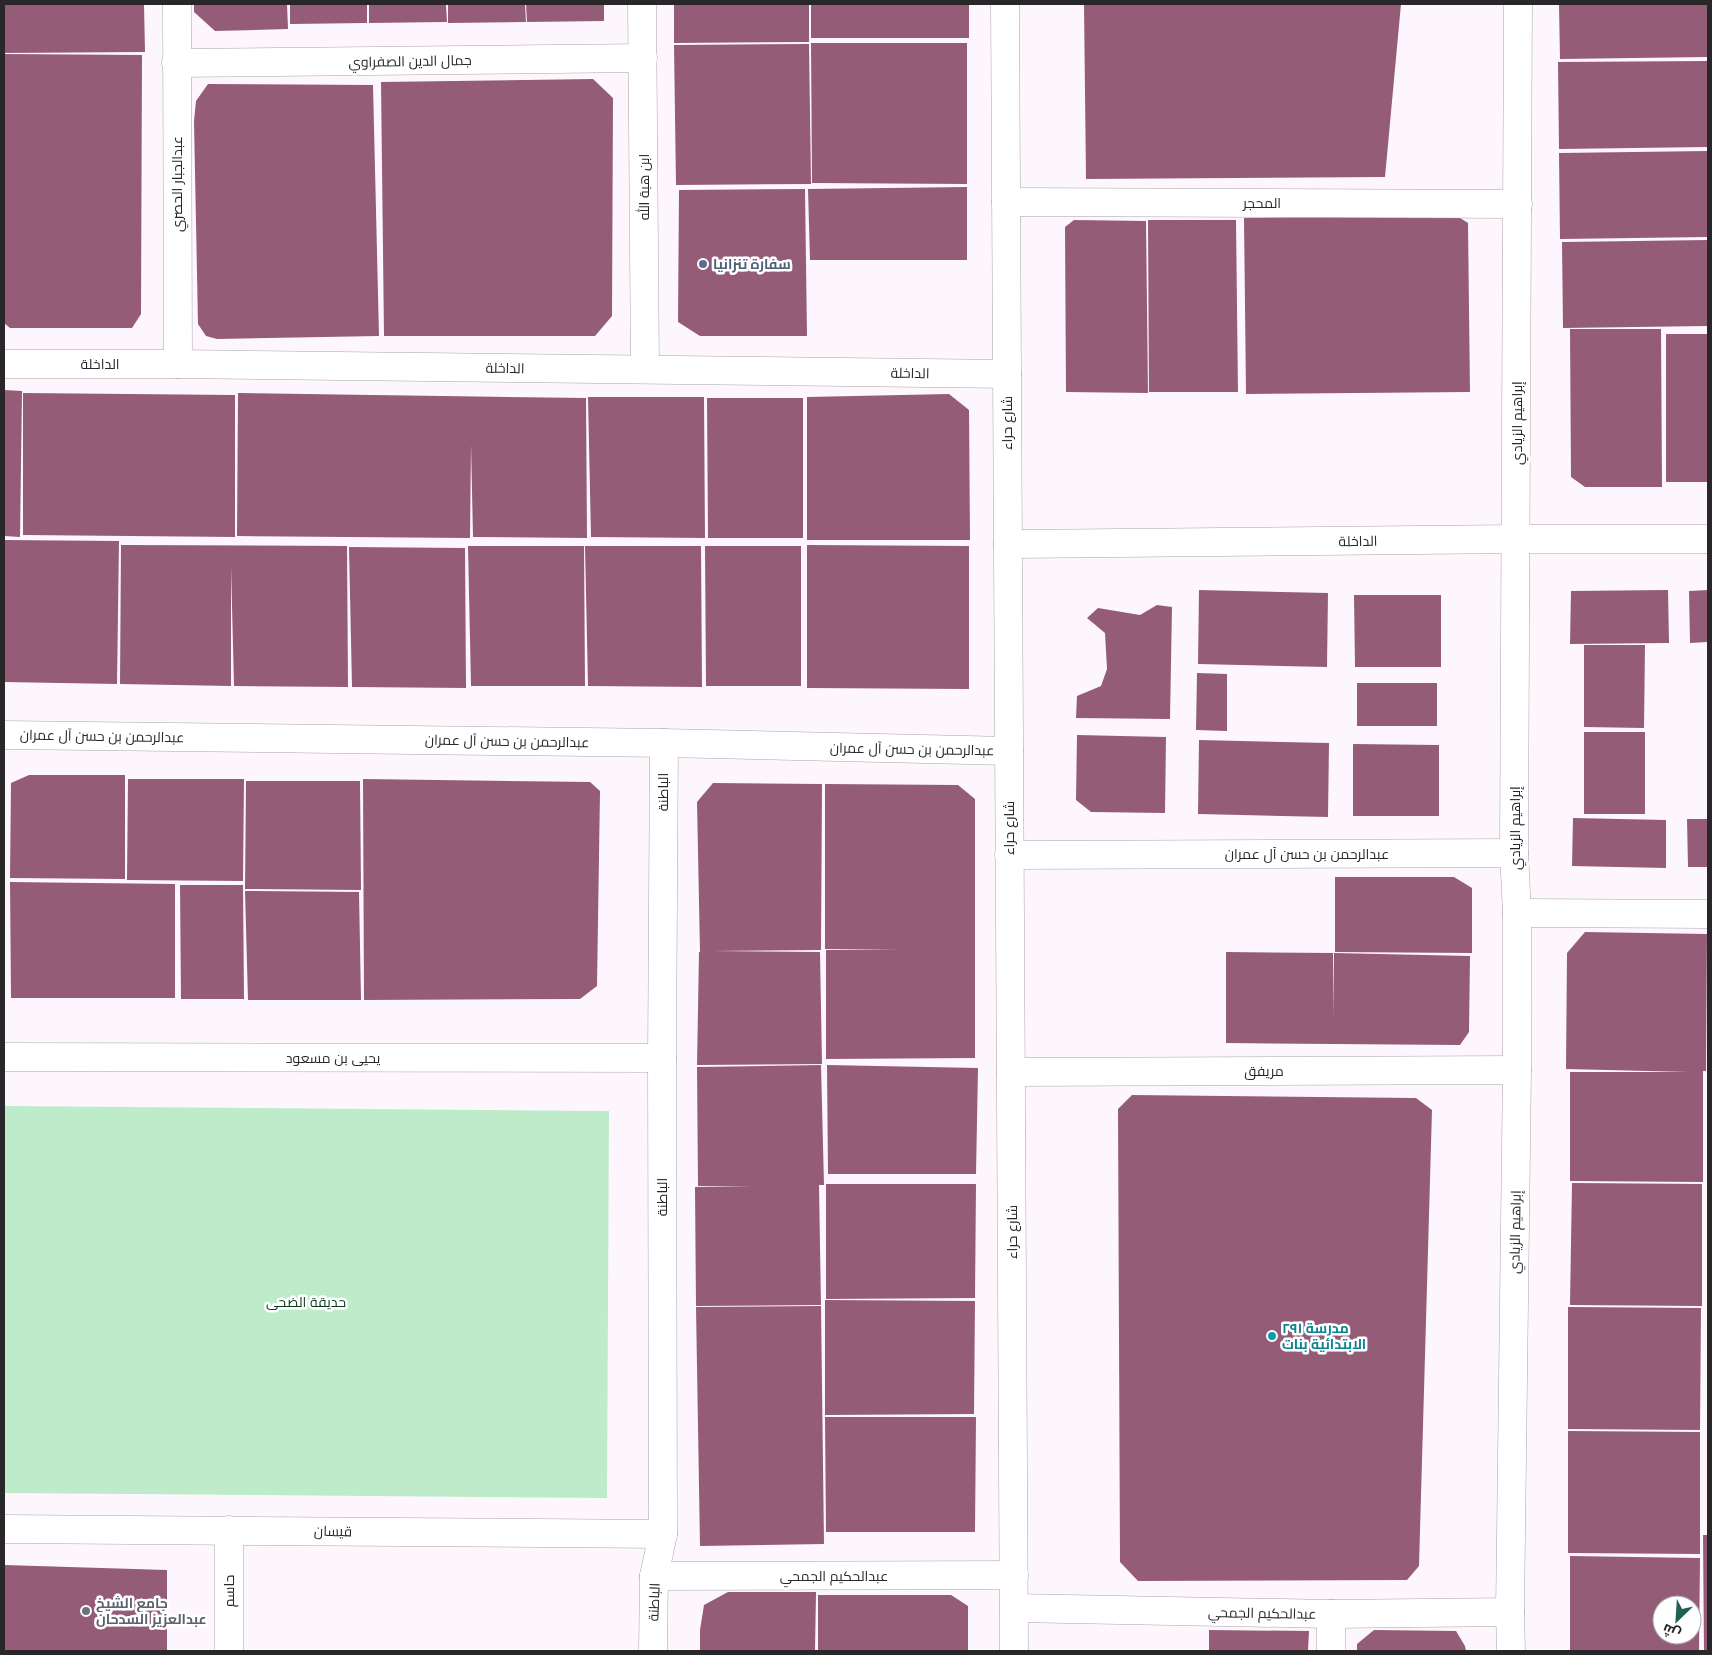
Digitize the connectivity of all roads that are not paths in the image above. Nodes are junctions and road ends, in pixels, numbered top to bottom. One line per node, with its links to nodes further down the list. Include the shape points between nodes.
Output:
1 (177, 4): 6 (street, عبدالجبار الحصري)
2 (642, 4): 5 (street, ابن هبة الله)
3 (1005, 4): 7 (street, شارع حراء)
4 (1518, 4): 8 (street, إبراهيم الزيادي)
5 (643, 58): 6 (street, جمال الدين الصفراوي); 11 (street, ابن هبة الله)
6 (176, 63): 10 (street, عبدالجبار الحصري)
7 (1006, 202): 8 (street, المحجر); 12 (street, شارع حراء)
8 (1518, 204): 13 (street, إبراهيم الزيادي)
9 (4, 364): 10 (street, الداخلة)
10 (178, 364): 11 (street, الداخلة)
11 (645, 369): 12 (street, الداخلة)
12 (1007, 374): 15 (street, شارع حراء)
13 (1516, 539): 14 (street, الداخلة); 15 (street, الداخلة); 19 (street, إبراهيم الزيادي)
14 (1708, 539)
15 (1008, 544): 18 (street, شارع حراء)
16 (4, 735): 17 (street, عبدالرحمن بن حسن آل عمران)
17 (664, 743): 18 (street, عبدالرحمن بن حسن آل عمران); 24 (street, الباطنة)
18 (1009, 751): 20 (street, شارع حراء)
19 (1514, 853): 20 (street, عبدالرحمن بن حسن آل عمران); 21 (street, إبراهيم الزيادي)
20 (1010, 855): 26 (street, شارع حراء)
21 (1517, 913): 22 (street); 25 (street, إبراهيم الزيادي)
22 (1708, 914)
23 (4, 1057): 24 (street, يحيى بن مسعود)
24 (662, 1058): 29 (street, الباطنة)
25 (1517, 1070): 26 (street, مريفق); 33 (street, إبراهيم الزيادي)
26 (1011, 1072): 30 (street, شارع حراء)
27 (4, 1529): 28 (street, قيسان)
28 (229, 1530): 29 (street, قيسان); 35 (street, حاسم)
29 (663, 1534): 31 (street, الباطنة)
30 (1014, 1575): 31 (street, عبدالحكيم الجمحي); 32 (street, شارع حراء)
31 (654, 1576): 36 (street, الباطنة)
32 (1014, 1608): 34 (street, عبدالحكيم الجمحي); 37 (street, شارع حراء)
33 (1510, 1612): 34 (street, عبدالحكيم الجمحي); 39 (street, إبراهيم الزيادي)
34 (1331, 1614): 38 (street)
35 (229, 1651)
36 (653, 1651)
37 (1014, 1651)
38 (1331, 1651)
39 (1511, 1651)

